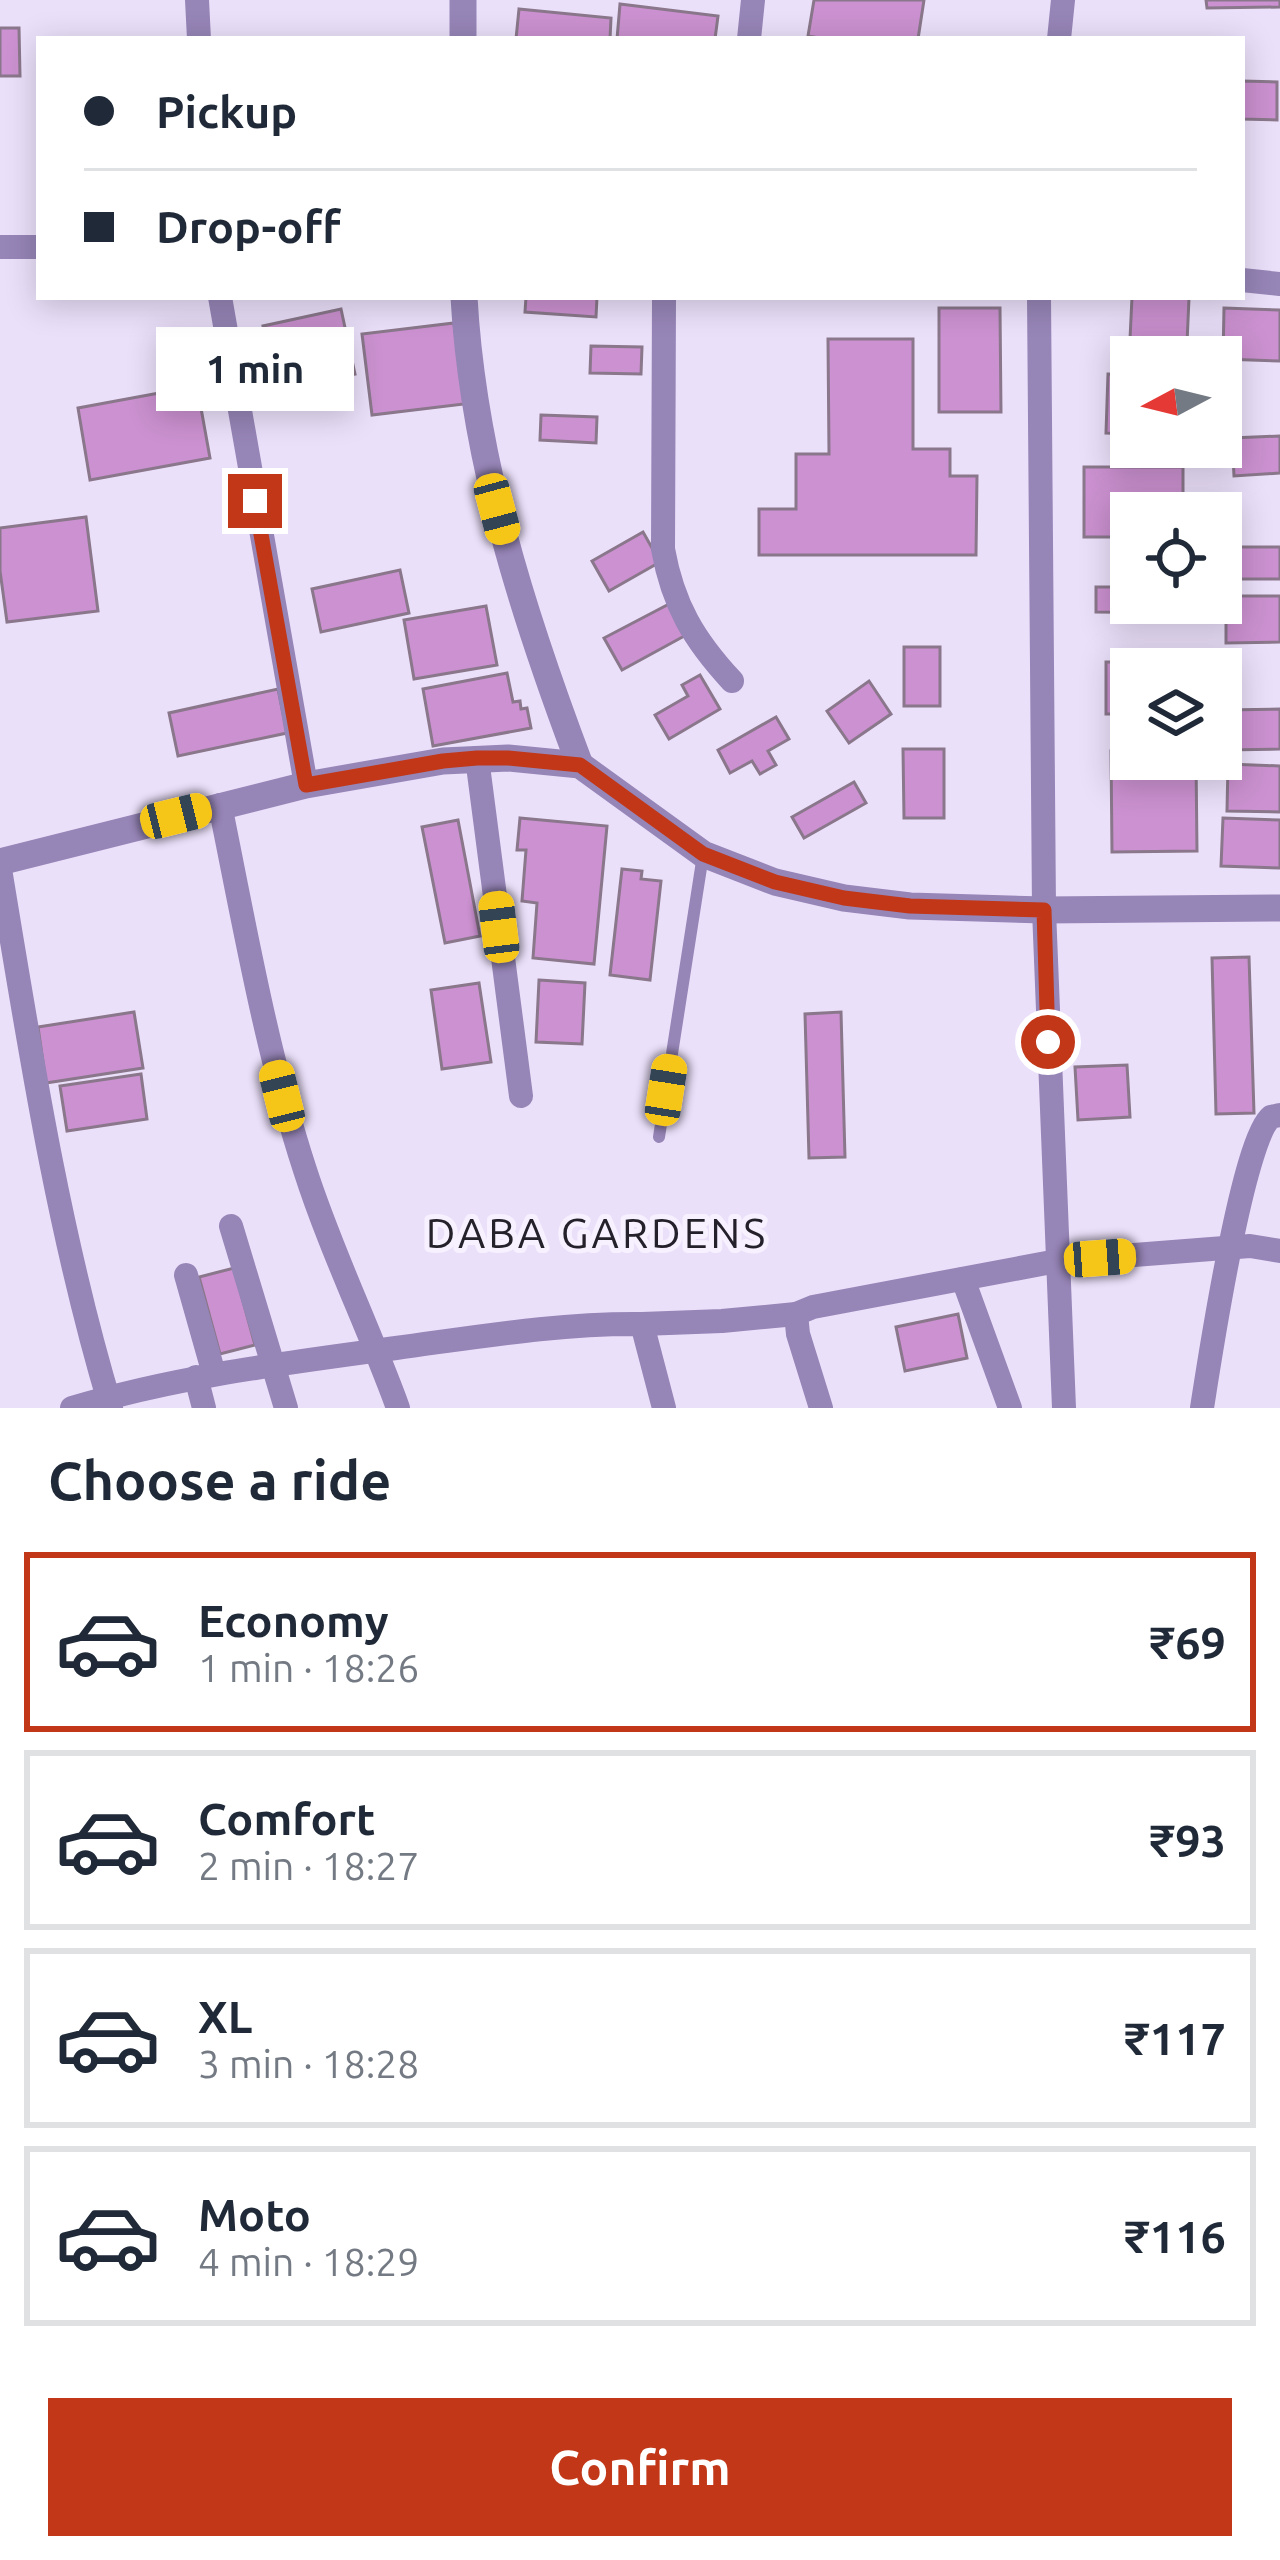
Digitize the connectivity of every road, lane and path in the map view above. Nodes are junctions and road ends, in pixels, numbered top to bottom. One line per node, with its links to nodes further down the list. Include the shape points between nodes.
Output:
1 (197, 0): 5 (street)
2 (463, 0): 6 (street)
3 (753, 0): 7 (street)
4 (1063, 0): 8 (street)
5 (199, 36)
6 (463, 36)
7 (749, 36)
8 (1059, 36)
9 (0, 247): 10 (street)
10 (36, 247)
11 (1245, 280): 12 (street)
12 (1280, 284)
13 (221, 300): 20 (street)
14 (464, 300): 19 (street, via 497,509)
15 (664, 300): 17 (street, via 663,549 686,622)
16 (1039, 300): 25 (street)
17 (732, 680)
18 (477, 758): 19 (street); 20 (street); 26 (street)
19 (580, 765): 22 (street)
20 (306, 785): 21 (street)
21 (220, 805): 23 (street); 37 (street, via 282,1096)
22 (703, 854): 25 (street, via 844,898); 28 (lane)
23 (0, 866): 40 (street, via 53,1176)
24 (1280, 908): 25 (street)
25 (1044, 910): 32 (street)
26 (521, 1096)
27 (1280, 1114): 30 (street, via 1259,1135)
28 (659, 1137)
29 (231, 1226): 38 (street)
30 (1229, 1250): 31 (street); 32 (street); 49 (street)
31 (1280, 1251)
32 (1057, 1262): 34 (street); 48 (street)
33 (186, 1275): 39 (street)
34 (964, 1279): 35 (street); 47 (street)
35 (796, 1314): 36 (street); 46 (street)
36 (642, 1324): 37 (street); 45 (street)
37 (377, 1351): 38 (street); 44 (street)
38 (272, 1364): 39 (street); 43 (street)
39 (205, 1376): 40 (street); 42 (street)
40 (109, 1403): 41 (street)
41 (72, 1408)
42 (204, 1408)
43 (286, 1408)
44 (398, 1408)
45 (664, 1408)
46 (821, 1408)
47 (1010, 1408)
48 (1064, 1408)
49 (1202, 1408)

